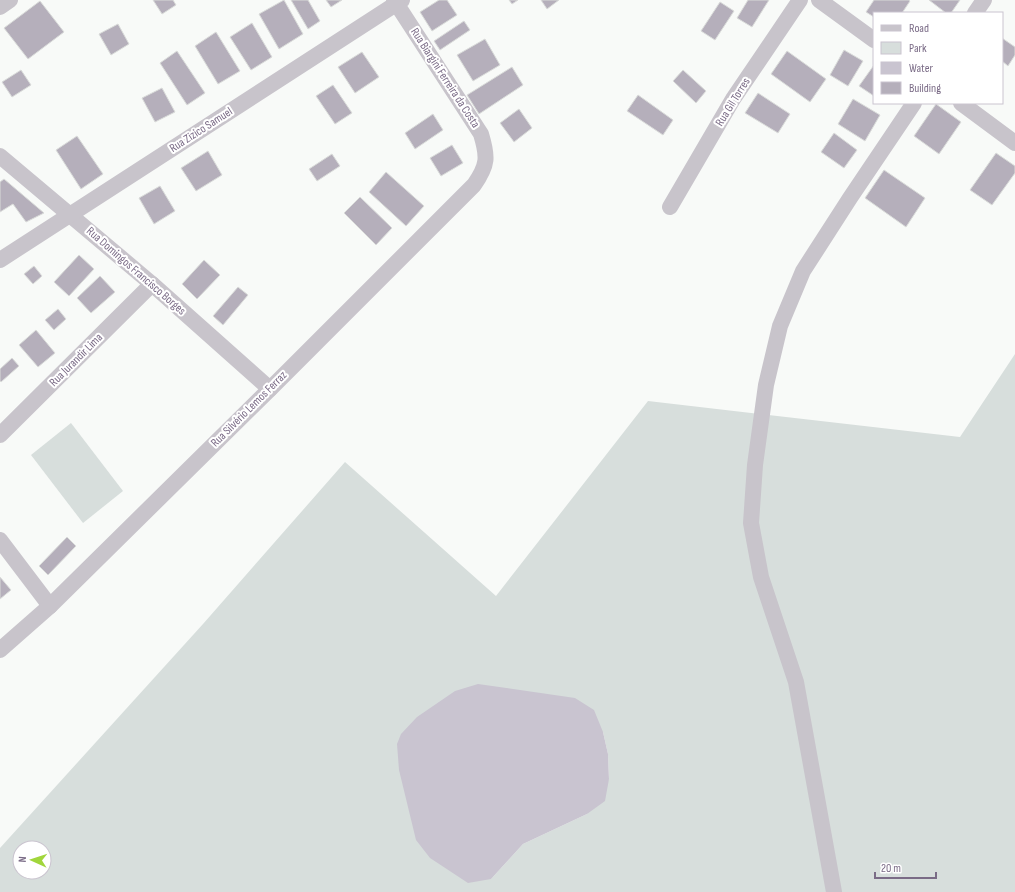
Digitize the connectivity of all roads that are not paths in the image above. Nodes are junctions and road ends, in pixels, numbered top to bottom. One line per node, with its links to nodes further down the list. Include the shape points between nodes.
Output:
1 (10, 0): 6 (street)
2 (800, 0): 14 (street, Rua Gil Torres, via 733,99)
3 (818, 0): 8 (street)
4 (984, 0): 7 (street)
5 (398, 1): 13 (street, Rua Biargini Ferreira da Costa, via 481,134); 15 (street, Rua Zizico Samuel)
6 (0, 7)
7 (976, 12)
8 (873, 39)
9 (913, 104): 23 (street, via 803,271 780,326 766,385 755,465 751,523 761,577 796,682)
10 (962, 104): 11 (street)
11 (1015, 143)
12 (0, 156): 15 (street, Rua Domingos Francisco Borges)
13 (486, 160): 18 (street, Rua Silvério Lemos Ferraz, via 483,173 474,185)
14 (670, 207)
15 (70, 214): 16 (street, Rua Zizico Samuel); 17 (street, Rua Domingos Francisco Borges)
16 (0, 260)
17 (152, 284): 18 (street, Rua Domingos Francisco Borges); 19 (street, Rua Jurandir Lima)
18 (270, 389): 21 (street, Rua Silvério Lemos Ferraz)
19 (0, 435)
20 (0, 540): 21 (street)
21 (50, 606): 22 (street, Rua Silvério Lemos Ferraz)
22 (0, 650)
23 (834, 892)

